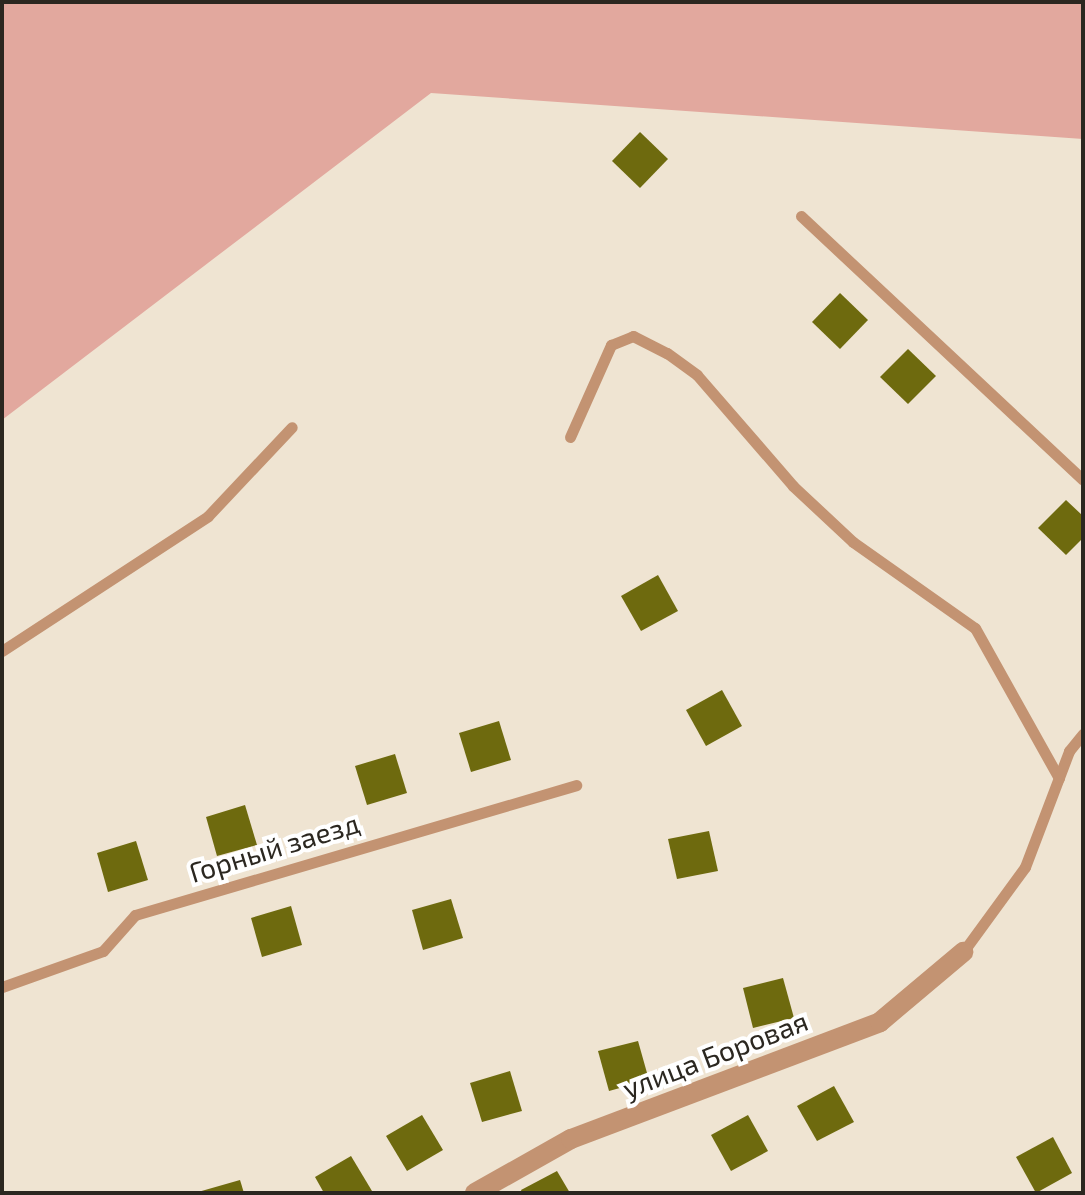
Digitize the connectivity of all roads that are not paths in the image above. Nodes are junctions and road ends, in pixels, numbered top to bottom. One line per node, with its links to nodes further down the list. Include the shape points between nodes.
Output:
1 (801, 216): 4 (lane)
2 (292, 427): 5 (lane, via 208,516)
3 (570, 437): 7 (lane, via 595,372 620,337 633,336 687,367 793,486 853,542 975,628)
4 (1083, 480)
5 (2, 651)
6 (1083, 734): 7 (lane, via 1069,751)
7 (1059, 778): 9 (lane, via 1025,867)
8 (576, 785): 10 (lane, Горный заезд, via 135,915 103,951)
9 (963, 952): 11 (street, улица Боровая, via 880,1022 571,1139)
10 (2, 987)
11 (475, 1193)

